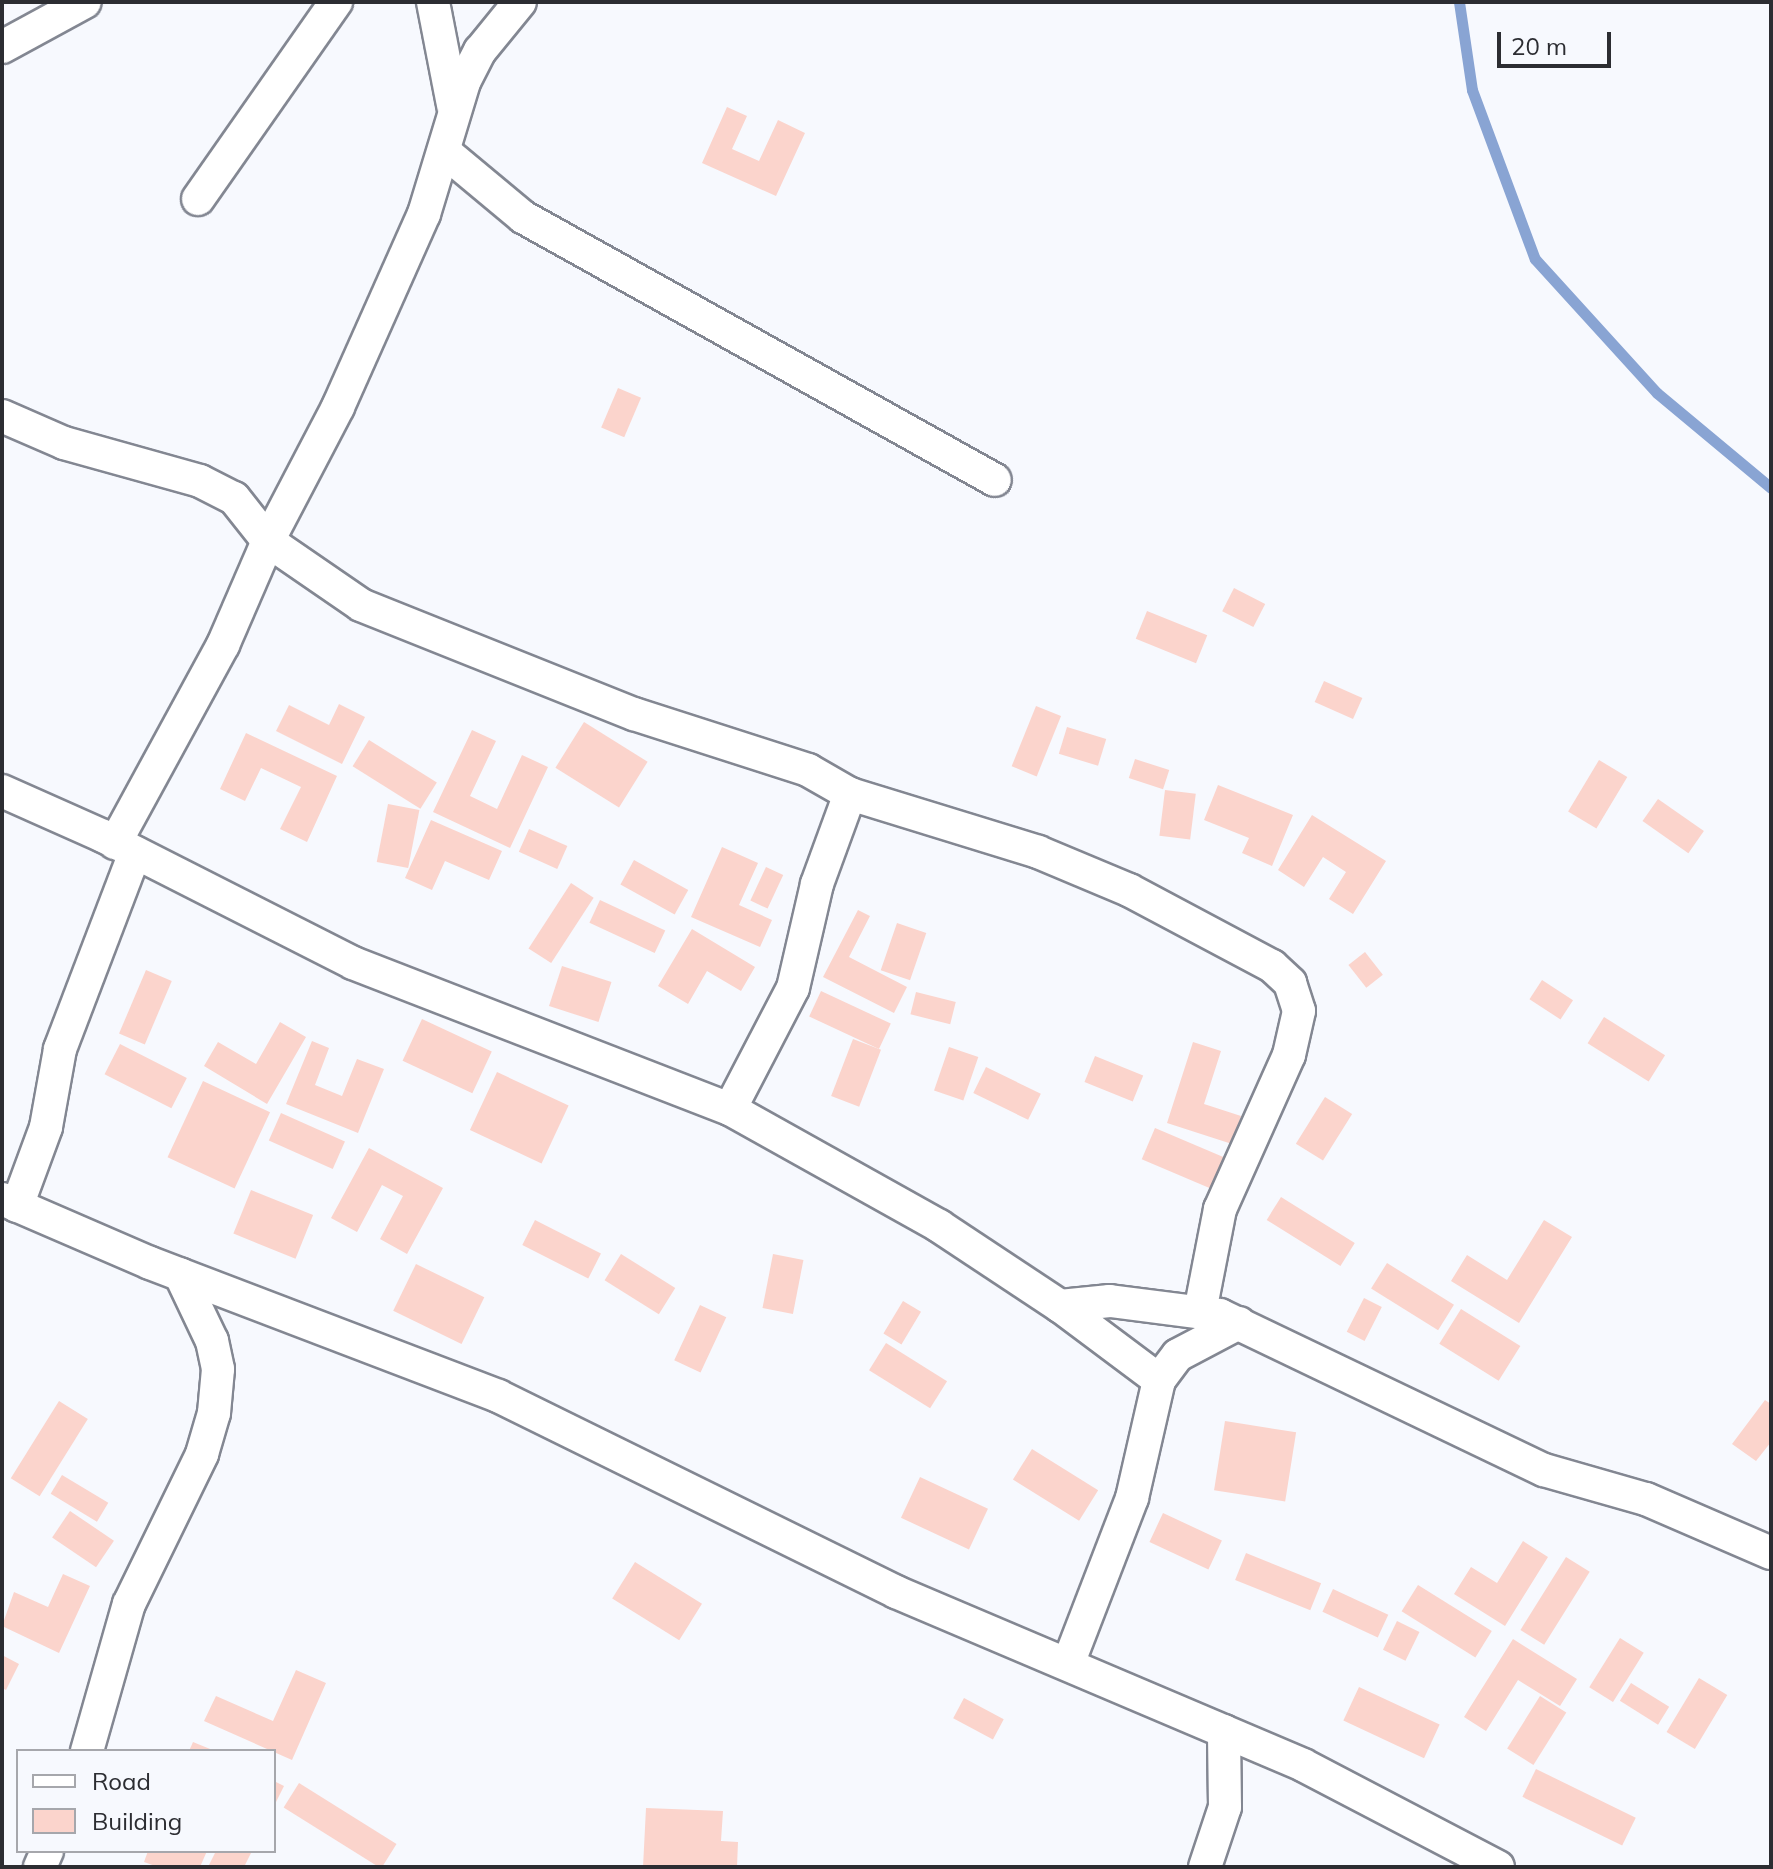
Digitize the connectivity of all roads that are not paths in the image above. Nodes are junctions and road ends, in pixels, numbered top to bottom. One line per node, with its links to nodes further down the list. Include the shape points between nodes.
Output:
1 (85, 2): 5 (street)
2 (336, 2): 8 (street)
3 (433, 2): 6 (street)
4 (520, 2): 6 (street, via 480,51)
5 (2, 47)
6 (455, 116): 7 (street)
7 (445, 152): 10 (street, via 523,217); 11 (street, via 424,214 338,407)
8 (198, 199)
9 (2, 416): 11 (street, via 64,443 200,481 234,498)
10 (995, 480)
11 (268, 541): 13 (street, via 361,605 634,714 808,770); 14 (street)
12 (2, 791): 14 (street)
13 (850, 794): 15 (street, via 817,884 793,988); 19 (street, via 1038,852 1090,874 1238,945 1290,983 1299,1011 1289,1055 1220,1209)
14 (125, 848): 15 (street, via 365,969); 16 (street, via 60,1049 46,1127)
15 (730, 1109): 18 (street, via 939,1226)
16 (10, 1203): 17 (street)
17 (180, 1274): 23 (street, via 498,1396 810,1551); 25 (street, via 212,1341 218,1369 214,1413 202,1454 129,1604)
18 (1060, 1306): 19 (street, via 1110,1301); 21 (street)
19 (1200, 1312): 20 (street)
20 (1239, 1323): 21 (street, via 1178,1355); 22 (street, via 1544,1470 1646,1499)
21 (1159, 1380): 23 (street, via 1132,1498)
22 (1771, 1553)
23 (1068, 1664): 24 (street)
24 (1224, 1731): 26 (street, via 1225,1807); 27 (street, via 1303,1765)
25 (88, 1749)
26 (1205, 1867)
27 (1498, 1867)

